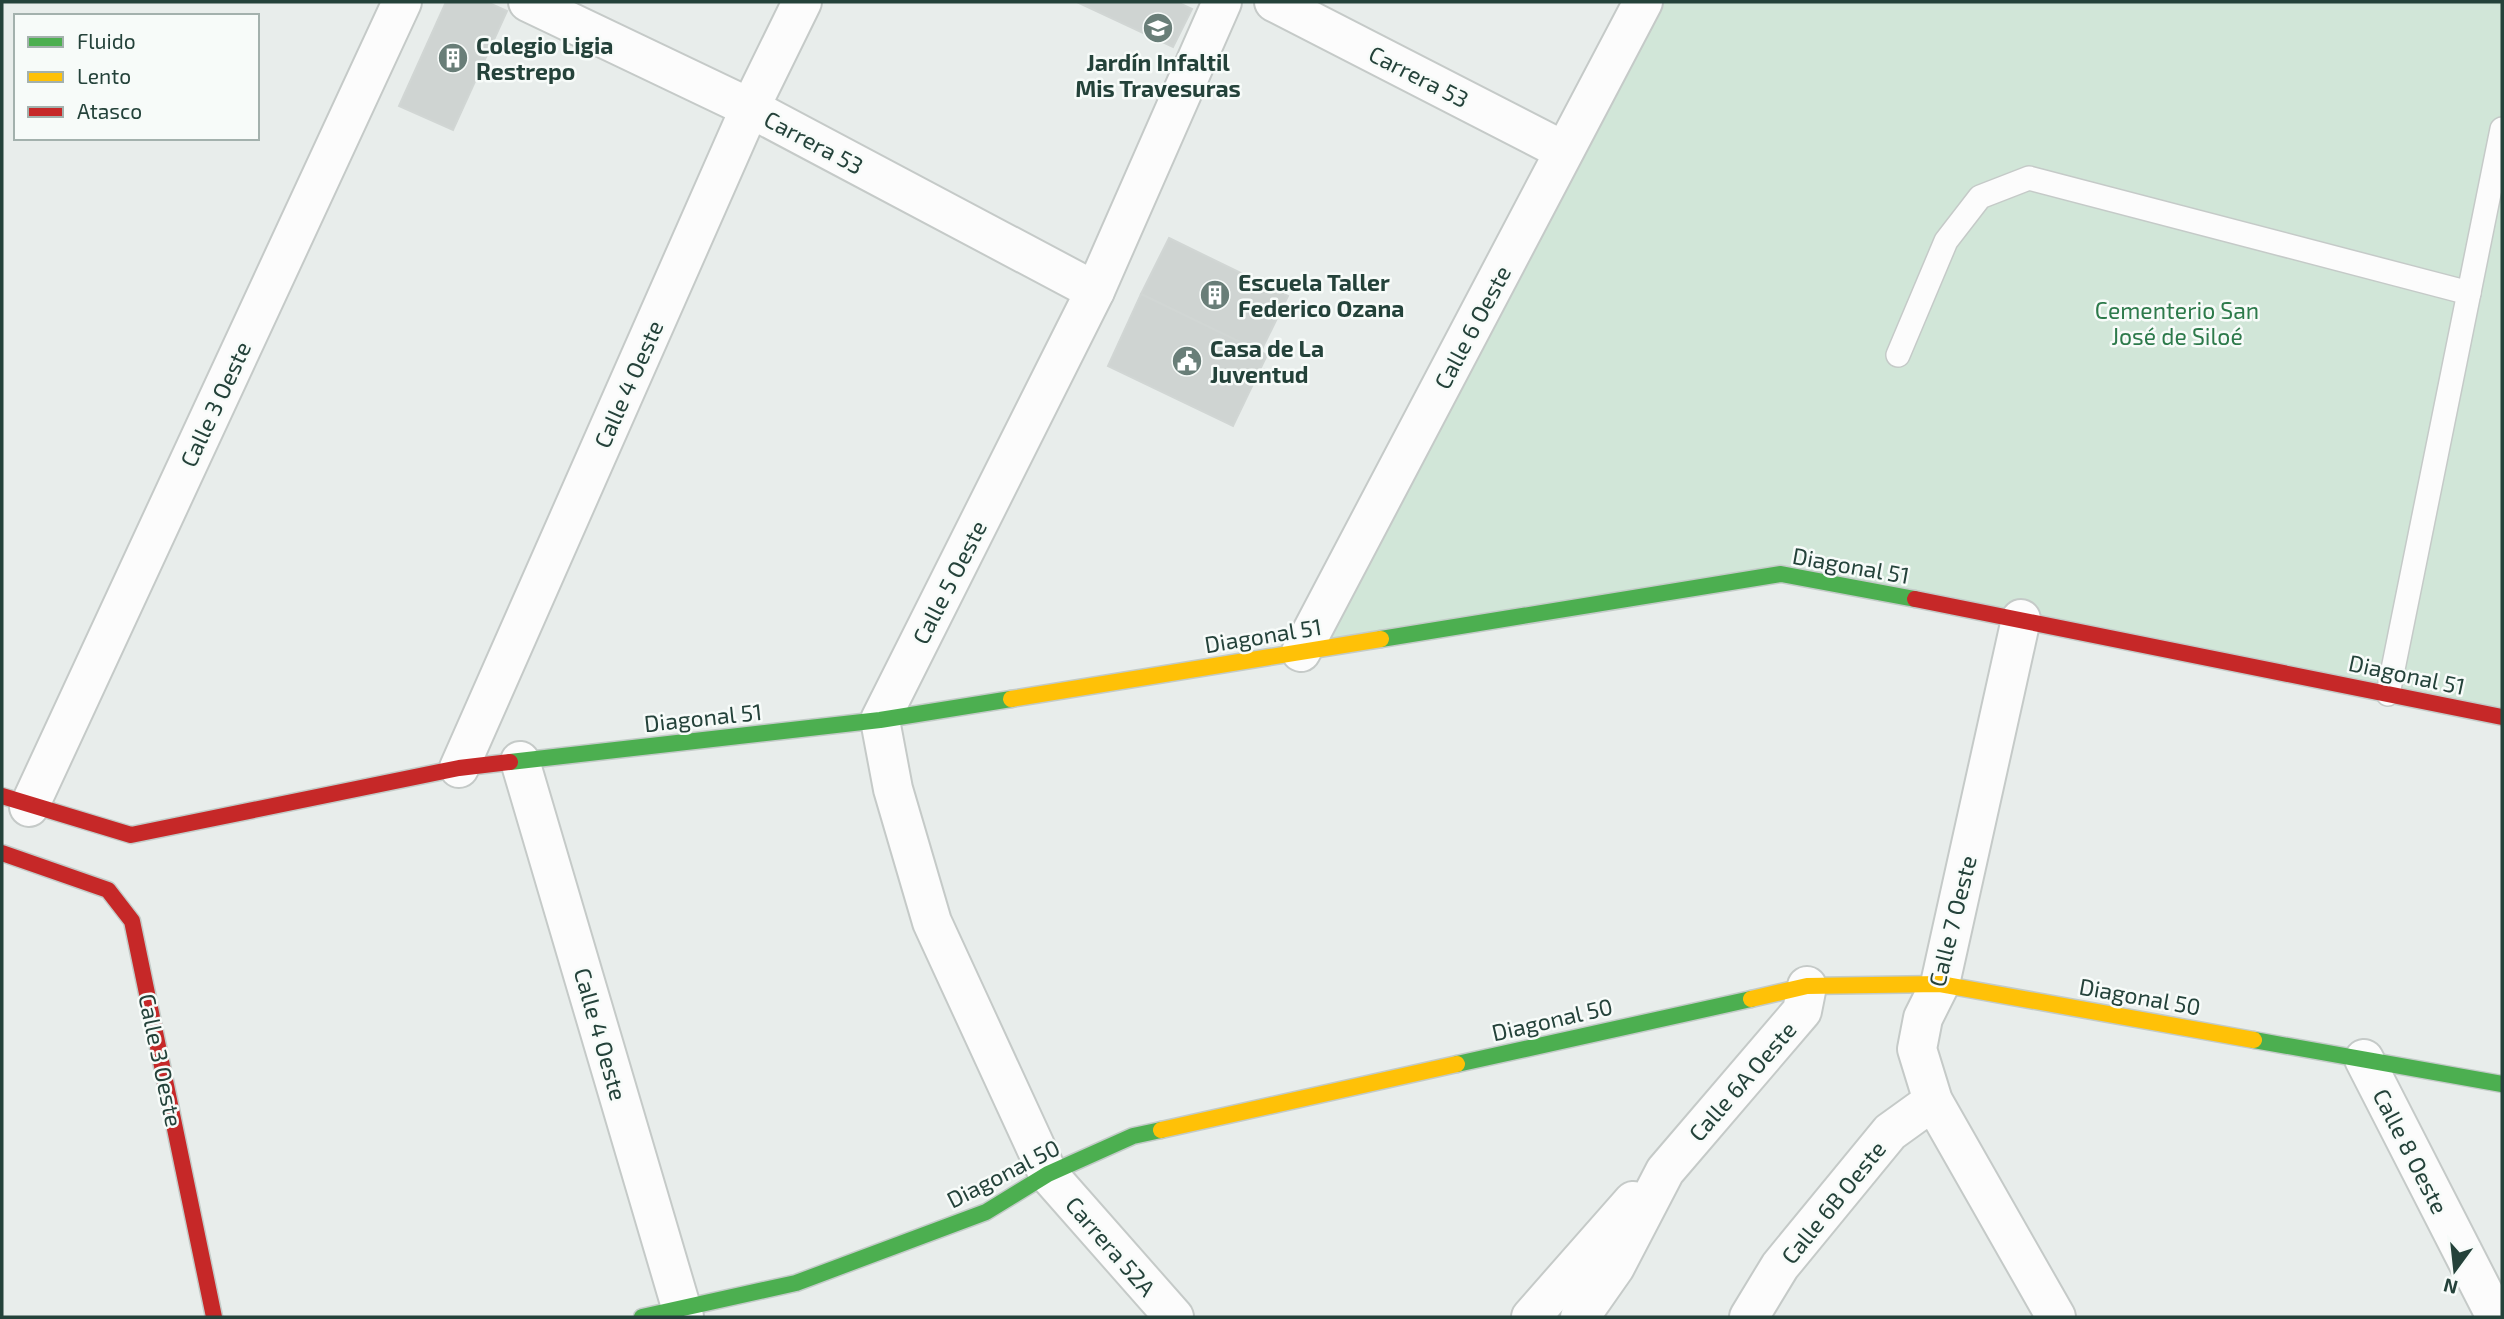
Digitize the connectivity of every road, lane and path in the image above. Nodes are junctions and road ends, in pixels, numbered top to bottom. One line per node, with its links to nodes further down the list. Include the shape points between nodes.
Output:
1 (402, 2): 20 (street, Calle 3 Oeste)
2 (528, 2): 7 (street, Carrera 53)
3 (802, 2): 7 (street, Calle 4 Oeste)
4 (1222, 2): 10 (street, Calle 5 Oeste)
5 (1274, 2): 9 (street, Carrera 53)
6 (1643, 2): 9 (street, Calle 6 Oeste)
7 (750, 108): 10 (street, Carrera 53); 19 (street, Calle 4 Oeste)
8 (2502, 129): 11 (lane)
9 (1564, 151): 14 (street, Calle 6 Oeste)
10 (1096, 291): 17 (street, Calle 5 Oeste)
11 (2469, 293): 12 (lane, via 2029,178 1980,197 1946,241); 15 (lane)
12 (1898, 355)
13 (2021, 619): 14 (street, Diagonal 51, via 1782,575); 15 (street, Diagonal 51); 24 (street, Calle 7 Oeste)
14 (1301, 652): 17 (street, Diagonal 51)
15 (2388, 694): 16 (street, Diagonal 51)
16 (2502, 717)
17 (880, 720): 18 (street, Diagonal 51); 30 (street, via 893,789 932,922)
18 (520, 761): 19 (street, Diagonal 51); 31 (street, Calle 4 Oeste)
19 (459, 768): 20 (street, Diagonal 51, via 131,835)
20 (15, 802)
21 (2, 853): 22 (street, Calle 3 Oeste)
22 (31, 862): 23 (street); 32 (street, Calle 3 Oeste, via 108,890 132,921)
23 (2, 868)
24 (1940, 984): 25 (street, Diagonal 50); 26 (street, Diagonal 50); 28 (street, Calle 7 Oeste, via 1923,1018 1917,1049)
25 (1807, 986): 29 (street, Calle 6A Oeste, via 1802,1011); 30 (street, Diagonal 50, via 1133,1136)
26 (2364, 1059): 27 (street, Diagonal 50); 39 (street, Calle 8 Oeste)
27 (2502, 1084)
28 (1933, 1101): 37 (street, Calle 6B Oeste, via 1890,1132 1780,1266); 38 (street, Calle 7 Oeste)
29 (1665, 1171): 35 (street, Calle 6A Oeste); 36 (street, Calle 6A Oeste, via 1615,1267)
30 (1048, 1174): 31 (street, Diagonal 50, via 985,1212 796,1283); 34 (street, Carrera 52A)
31 (682, 1312): 33 (street, Diagonal 50)
32 (214, 1317)
33 (642, 1317)
34 (1174, 1317)
35 (1531, 1317)
36 (1580, 1317)
37 (1749, 1317)
38 (2056, 1317)
39 (2496, 1317)

